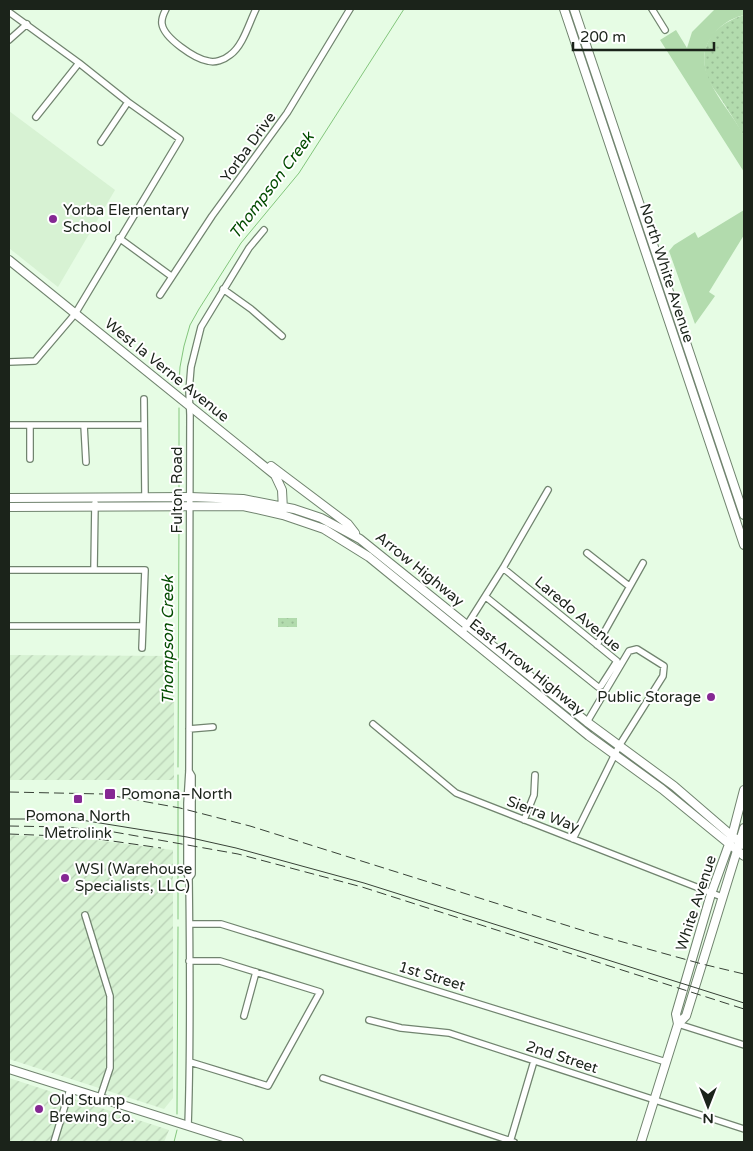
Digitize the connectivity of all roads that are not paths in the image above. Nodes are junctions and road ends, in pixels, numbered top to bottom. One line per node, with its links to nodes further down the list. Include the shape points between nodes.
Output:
1 (165, 9): 2 (street, via 162,24 165,33 198,58 209,62 231,55)
2 (256, 9)
3 (348, 9): 18 (street, Yorba Drive, via 287,113)
4 (564, 9): 45 (main road, North White Avenue)
5 (574, 9): 43 (main road, North White Avenue)
6 (652, 9): 9 (street)
7 (9, 12): 8 (street)
8 (27, 24): 10 (street); 11 (street)
9 (665, 30)
10 (9, 40)
11 (78, 62): 12 (street); 13 (street)
12 (128, 102): 14 (street); 16 (street, via 180,139)
13 (36, 117)
14 (101, 142)
15 (264, 230): 19 (street, Fulton Road)
16 (119, 238): 18 (street); 21 (street)
17 (9, 260): 21 (main road, West la Verne Avenue)
18 (171, 276): 20 (street, Yorba Drive)
19 (223, 289): 22 (street); 25 (street, Fulton Road, via 198,336 191,367)
20 (160, 295)
21 (75, 314): 23 (street, via 35,361); 25 (main road, West la Verne Avenue)
22 (282, 336)
23 (9, 362)
24 (144, 399): 28 (street)
25 (190, 406): 30 (main road, West la Verne Avenue); 35 (street, Fulton Road)
26 (30, 425): 27 (street); 29 (street); 31 (street)
27 (84, 425): 28 (street); 32 (street)
28 (144, 425): 34 (street)
29 (9, 426)
30 (250, 454): 38 (main road, West la Verne Avenue, via 275,476 282,490); 44 (main road, via 256,454 348,524)
31 (30, 460)
32 (86, 462)
33 (548, 490): 49 (street)
34 (145, 497): 35 (main road, Arrow Highway); 37 (main road, Arrow Highway)
35 (190, 497): 38 (main road, Arrow Highway, via 243,499); 40 (street, Fulton Road)
36 (9, 498): 37 (main road, Arrow Highway)
37 (95, 498): 41 (street)
38 (283, 506): 42 (main road, West la Verne Avenue); 44 (main road, Arrow Highway, via 321,518)
39 (9, 507): 41 (main road)
40 (190, 507): 41 (main road); 42 (main road, via 243,506); 63 (street, Fulton Road)
41 (96, 508): 51 (street)
42 (283, 515): 46 (main road, East Arrow Highway, via 324,530)
43 (744, 515)
44 (360, 538): 46 (street); 54 (main road, Arrow Highway)
45 (744, 545)
46 (355, 547): 57 (main road, East Arrow Highway)
47 (587, 553): 52 (street)
48 (643, 562): 52 (street)
49 (503, 568): 53 (street); 58 (street, Laredo Avenue)
50 (9, 570): 51 (street)
51 (94, 570): 56 (street, via 145,570)
52 (629, 586): 58 (street)
53 (486, 597): 54 (street); 58 (street, Laredo Avenue, via 598,687 617,661)
54 (467, 625): 57 (street); 60 (main road, Arrow Highway)
55 (9, 626): 56 (street)
56 (142, 626): 59 (street)
57 (462, 632): 65 (main road, East Arrow Highway)
58 (597, 645)
59 (142, 648)
60 (587, 722): 64 (main road, Arrow Highway); 64 (street, via 629,651 637,649 664,666 663,676)
61 (373, 724): 68 (street, Sierra Way, via 456,793)
62 (213, 727): 63 (street)
63 (189, 729): 78 (street, Fulton Road)
64 (619, 746): 65 (street); 71 (main road, Arrow Highway, via 674,786)
65 (614, 754): 70 (street); 71 (main road, East Arrow Highway)
66 (535, 775): 68 (street, via 534,795)
67 (744, 790): 71 (main road, White Avenue)
68 (524, 820): 70 (street, Sierra Way)
69 (744, 828): 72 (main road, White Avenue)
70 (573, 839): 75 (street, Sierra Way)
71 (731, 840): 72 (main road, Arrow Highway); 73 (main road, East Arrow Highway); 75 (main road, White Avenue)
72 (742, 843): 73 (main road, White Avenue)
73 (737, 850): 74 (main road, East Arrow Highway); 76 (main road, White Avenue)
74 (744, 856)
75 (711, 894): 76 (street, Sierra Way); 83 (main road, White Avenue, via 676,1014)
76 (722, 897): 83 (main road, White Avenue, via 686,1016)
77 (86, 914): 91 (street, via 110,996 110,1068)
78 (190, 924): 79 (street, Fulton Road); 87 (street, 1st Street, via 221,924)
79 (189, 961): 80 (street, via 220,961); 86 (street, Fulton Road)
80 (256, 972): 81 (street); 86 (street, via 320,992 268,1086)
81 (244, 1016)
82 (369, 1020): 85 (street, 2nd Street, via 401,1028 449,1033)
83 (678, 1024): 84 (street); 87 (main road, White Avenue)
84 (744, 1045)
85 (534, 1061): 92 (street, 2nd Street); 97 (street)
86 (190, 1062): 93 (street, Fulton Road)
87 (666, 1062): 92 (main road, White Avenue)
88 (9, 1069): 90 (main road)
89 (323, 1078): 97 (street)
90 (70, 1089): 91 (main road); 95 (street)
91 (100, 1098): 93 (main road)
92 (654, 1101): 94 (street, 2nd Street); 98 (main road, White Avenue)
93 (188, 1126): 96 (main road)
94 (744, 1129)
95 (54, 1142)
96 (239, 1142)
97 (511, 1142)
98 (641, 1142)

